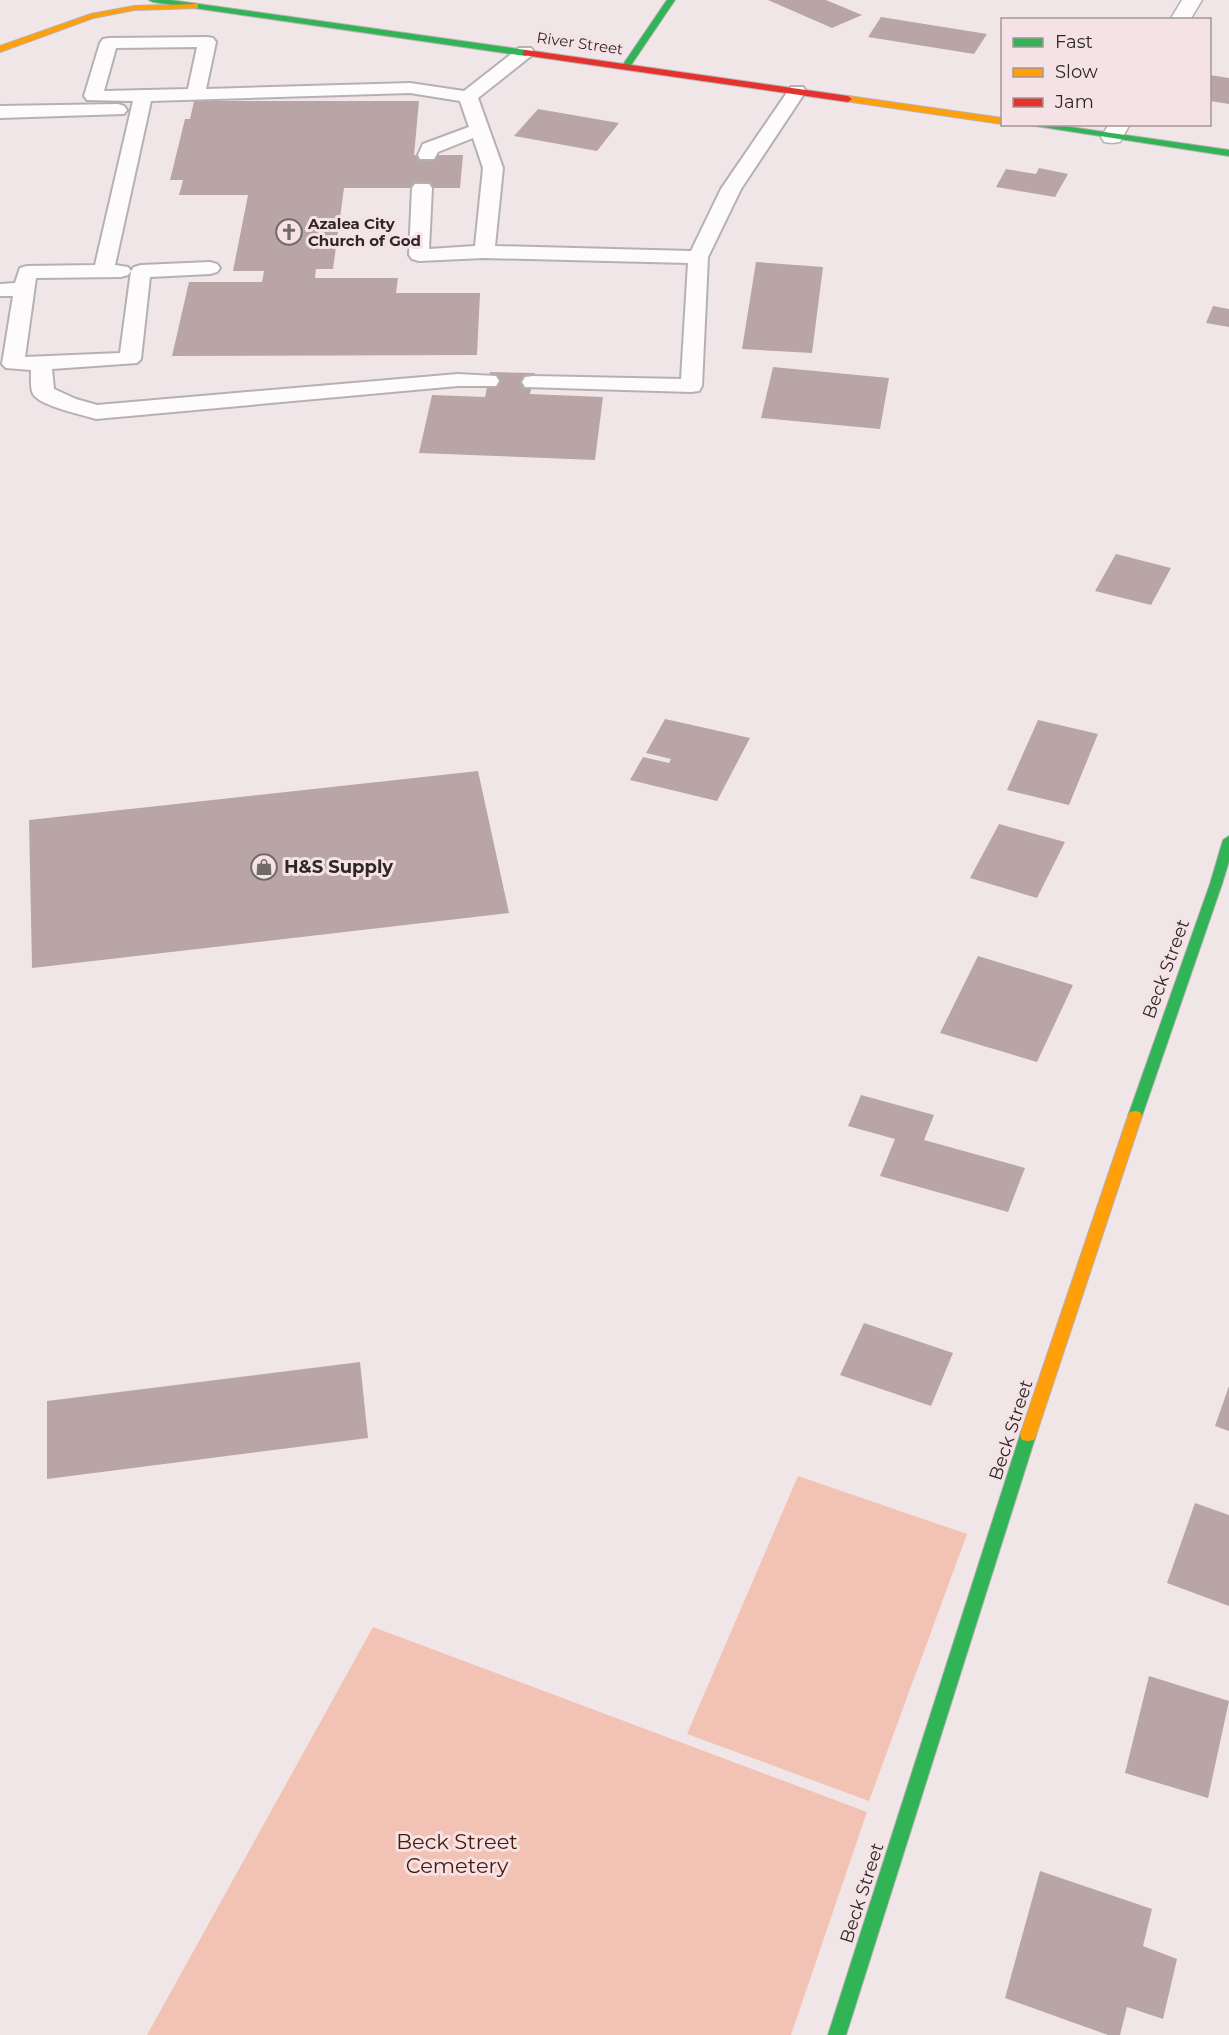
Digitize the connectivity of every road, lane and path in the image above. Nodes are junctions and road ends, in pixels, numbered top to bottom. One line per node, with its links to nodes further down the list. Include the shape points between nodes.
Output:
1 (153, 0): 4 (street, River Street)
2 (671, 0): 8 (street)
3 (1192, 0): 5 (street)
4 (195, 6): 6 (street, via 134,8 91,16); 7 (street, River Street)
5 (1181, 18)
6 (0, 49)
7 (525, 52): 8 (street, River Street); 11 (lane)
8 (626, 66): 9 (street, River Street)
9 (797, 91): 14 (street, River Street); 22 (lane, via 731,189)
10 (196, 94): 11 (lane, via 410,88); 12 (lane); 12 (lane, via 207,42 109,43 93,96)
11 (468, 97): 16 (lane)
12 (141, 103): 13 (lane); 24 (lane)
13 (0, 112)
14 (1001, 121)
15 (1052, 126): 17 (street)
16 (478, 130): 19 (lane, via 430,148); 21 (lane, via 493,168)
17 (1116, 131): 18 (street)
18 (1229, 153)
19 (427, 155)
20 (422, 188): 21 (lane, via 419,255)
21 (484, 252): 22 (lane)
22 (698, 257): 30 (lane, via 691,386)
23 (210, 268): 25 (lane)
24 (104, 271): 25 (lane); 27 (lane, via 27,272)
25 (141, 271): 28 (lane, via 130,359)
26 (0, 290): 27 (lane)
27 (24, 290): 28 (lane, via 13,364)
28 (41, 363): 29 (lane, via 43,392 96,412 458,380)
29 (488, 381)
30 (533, 382)
31 (1229, 840): 32 (street, Beck Street, via 1035,1414)
32 (837, 2035)

